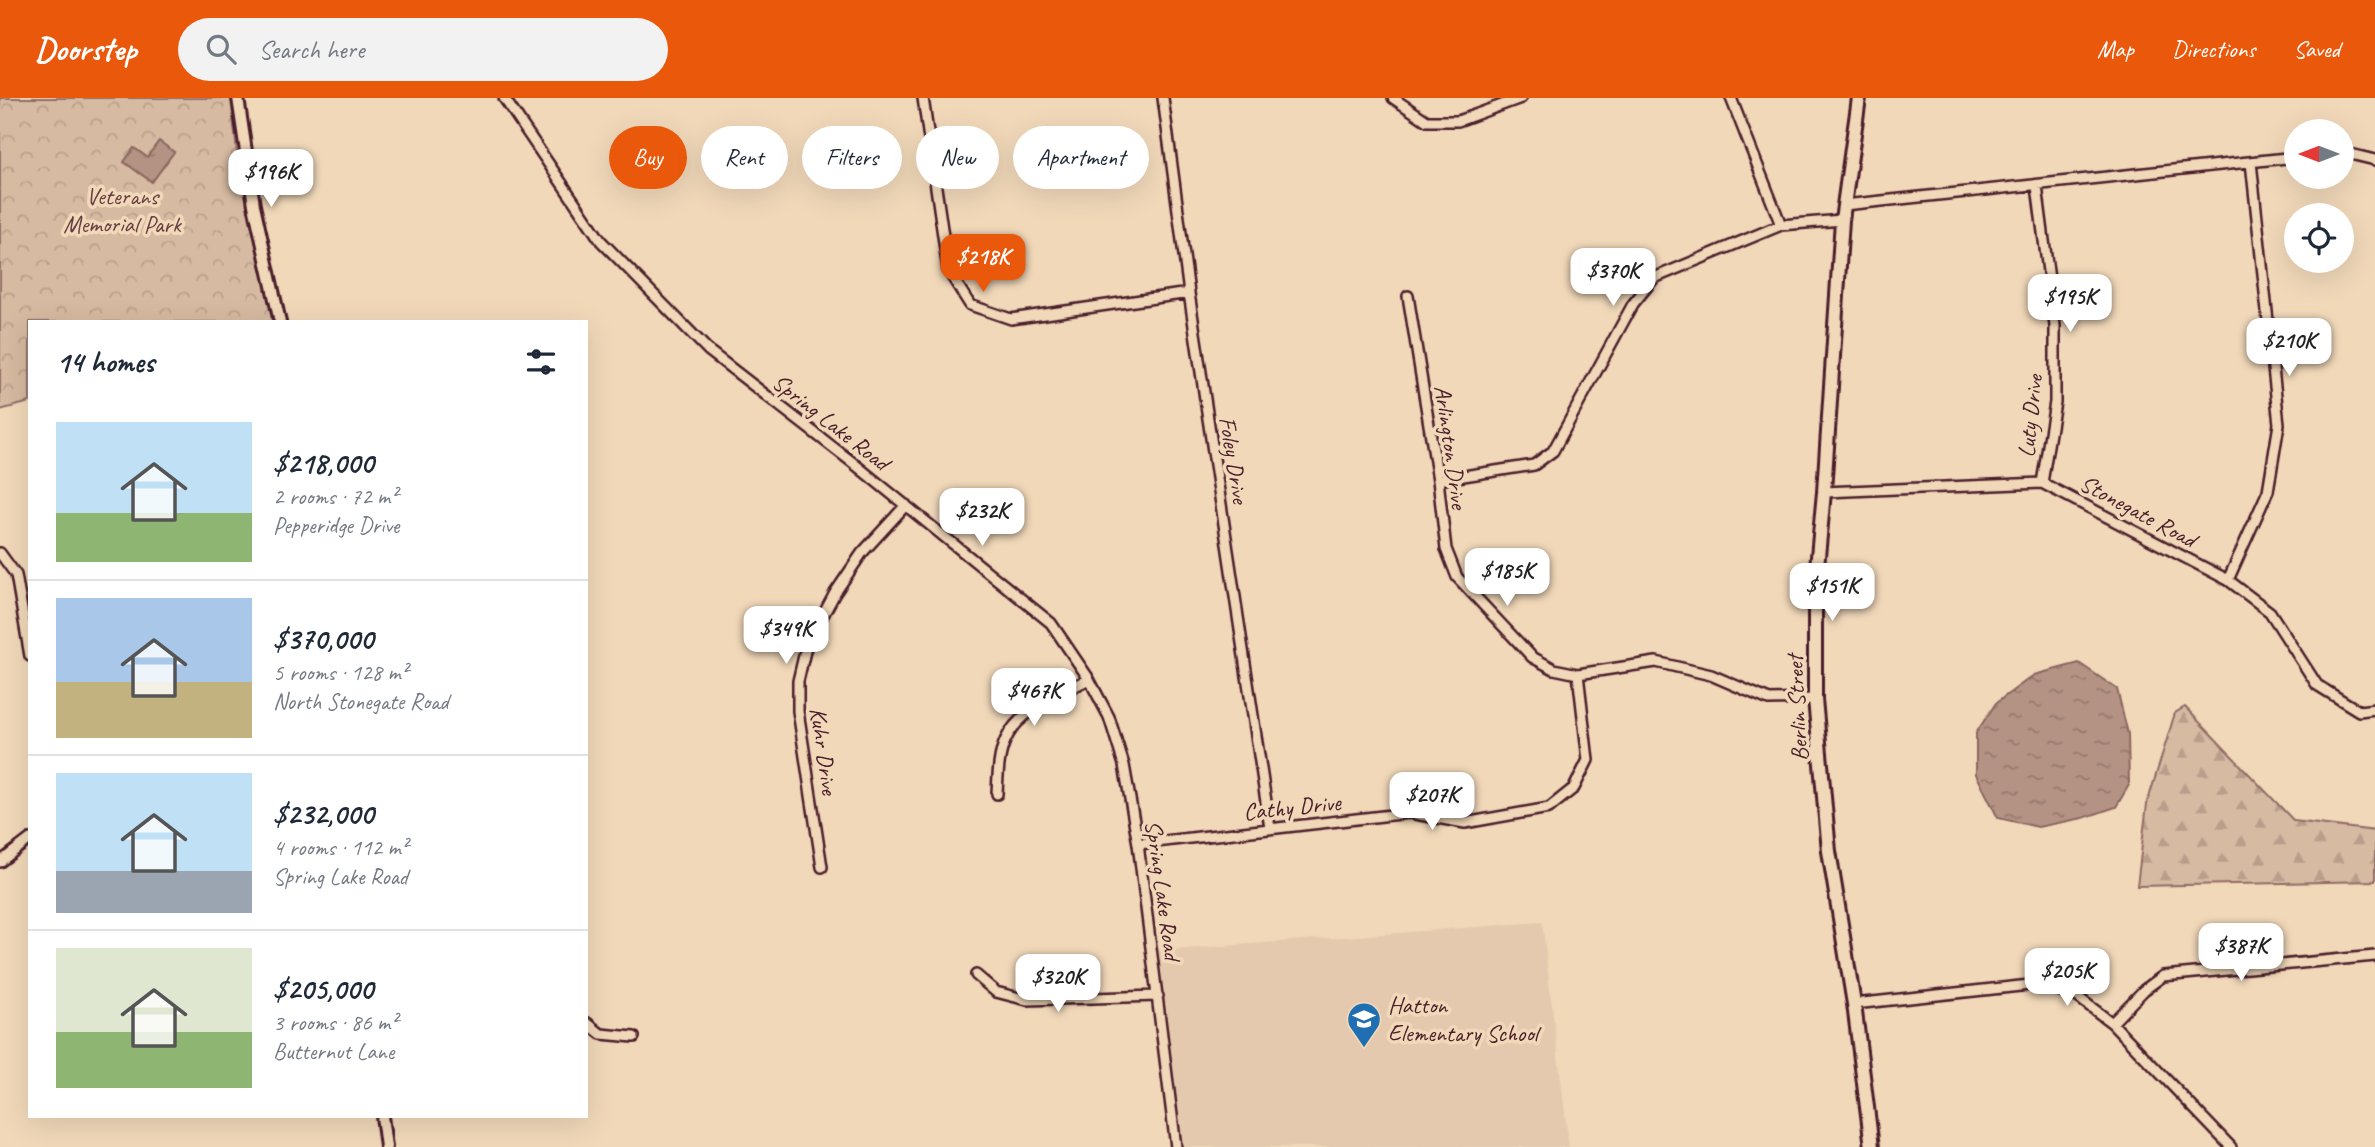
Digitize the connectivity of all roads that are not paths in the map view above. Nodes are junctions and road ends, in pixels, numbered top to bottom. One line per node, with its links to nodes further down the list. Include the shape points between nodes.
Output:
1 (238, 98): 19 (street, via 254,205)
2 (504, 98): 23 (street, Spring Lake Road, via 601,241 699,342)
3 (923, 98): 17 (street, via 948,270 971,305 1011,319)
4 (1163, 98): 17 (street, Foley Drive)
5 (1393, 98): 6 (street, via 1427,121 1458,121)
6 (1521, 98)
7 (1731, 98): 16 (street)
8 (1859, 98): 14 (main road, Berlin Street)
9 (2354, 155): 11 (street)
10 (2284, 158): 12 (street)
11 (2375, 160)
12 (2251, 162): 13 (street); 25 (street, via 2279,424 2268,491)
13 (2036, 186): 14 (street); 21 (street, Luty Drive, via 2055,326 2055,402)
14 (1844, 205): 15 (main road, Berlin Street)
15 (1842, 220): 16 (street); 22 (main road, Berlin Street)
16 (1781, 225): 20 (street, via 1654,278 1633,304 1553,451 1534,465)
17 (1189, 292): 32 (street, Foley Drive)
18 (1408, 296): 20 (street, Arlington Drive)
19 (280, 320)
20 (1438, 480): 27 (street, Arlington Drive, via 1446,550 1457,577 1532,657 1554,669)
21 (2042, 482): 22 (street, Stonegate Road); 25 (street, Stonegate Road)
22 (1824, 492): 29 (main road, Berlin Street, via 1815,589)
23 (906, 505): 28 (street, Spring Lake Road, via 1051,624); 36 (street, Kuhr Drive, via 862,552 835,593 806,647 798,681 798,711)
24 (0, 553): 26 (street, via 16,575)
25 (2228, 580): 30 (street, Stonegate Road, via 2270,612 2317,685 2359,711)
26 (28, 644)
27 (1578, 674): 29 (street, Arlington Drive, via 1656,662 1711,675 1769,700); 32 (street, Cathy Drive, via 1588,761 1574,788 1549,808 1465,823 1409,813)
28 (1089, 679): 31 (street, via 1022,718 1005,740); 34 (street, Spring Lake Road, via 1109,717 1124,765)
29 (1815, 699): 40 (main road, Berlin Street, via 1829,851)
30 (2375, 709)
31 (997, 794)
32 (1270, 828): 34 (street, Cathy Drive)
33 (28, 841): 35 (street)
34 (1138, 844): 39 (street, Spring Lake Road)
35 (0, 862)
36 (822, 867)
37 (2375, 956): 41 (street, via 2163,976)
38 (976, 975): 39 (street, via 996,992 1027,1000)
39 (1158, 996): 46 (street, Spring Lake Road)
40 (1854, 1004): 41 (street, via 2039,984 2075,995); 47 (main road, Berlin Street)
41 (2112, 1023): 48 (street)
42 (588, 1024): 43 (street, via 601,1034)
43 (634, 1038)
44 (382, 1118): 45 (street)
45 (386, 1147)
46 (1176, 1147)
47 (1872, 1147)
48 (2231, 1147)

